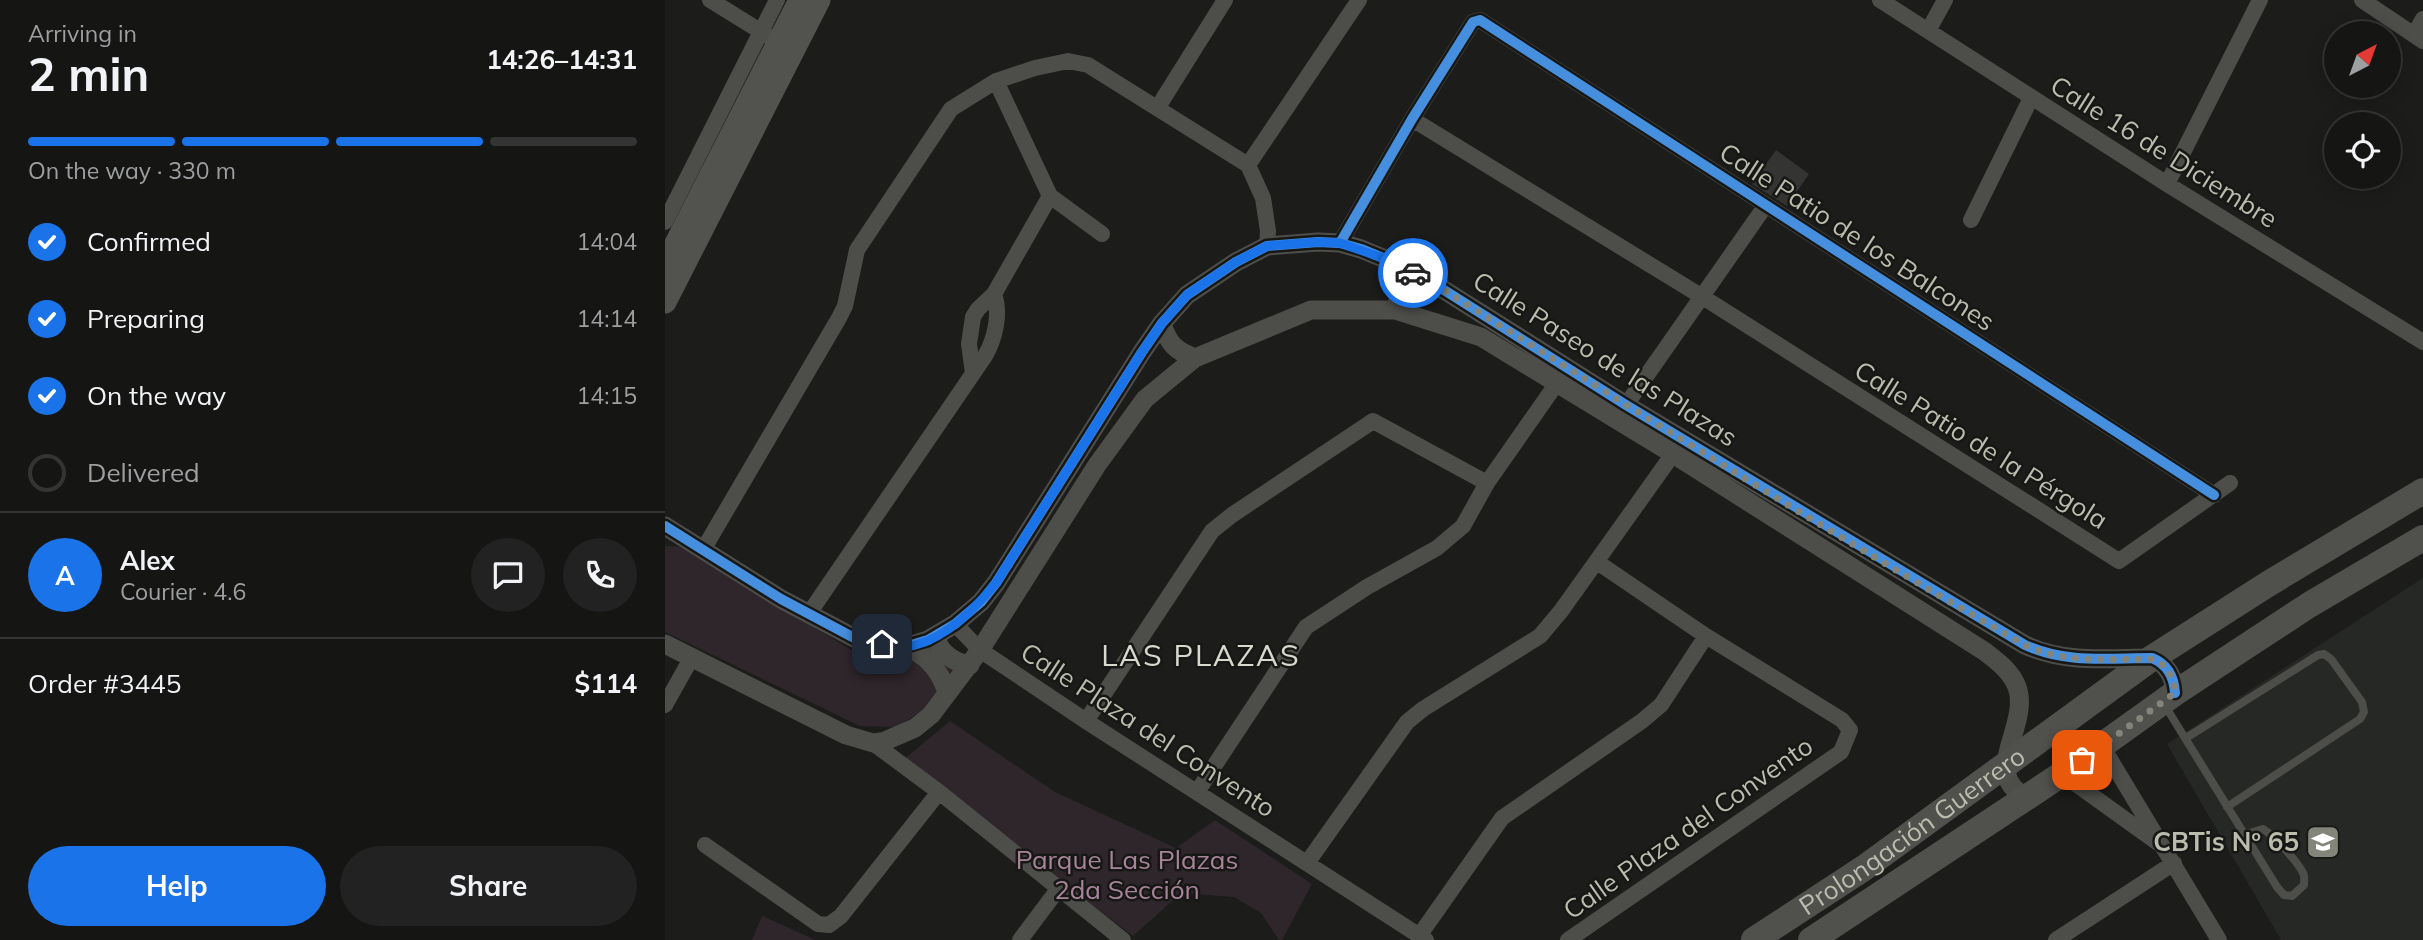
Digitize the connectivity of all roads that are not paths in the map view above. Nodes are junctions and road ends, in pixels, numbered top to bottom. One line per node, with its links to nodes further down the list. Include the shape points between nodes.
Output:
1 (710, 0): 13 (street)
2 (819, 0): 9 (main road)
3 (1225, 0): 16 (street)
4 (1359, 0): 18 (street)
5 (1880, 0): 11 (street, Calle 16 de Diciembre)
6 (1945, 0): 11 (street)
7 (2260, 0): 19 (street)
8 (2361, 0): 12 (street)
9 (785, 9): 13 (main road)
10 (2423, 19): 12 (street)
11 (1927, 31): 15 (street, Calle 16 de Diciembre)
12 (2419, 38)
13 (778, 42): 23 (street); 27 (main road); 31 (main road)
14 (996, 81): 16 (street, via 1053,63 1079,62); 20 (street); 46 (street, via 951,108 857,250 839,318)
15 (2031, 98): 19 (street, Calle 16 de Diciembre); 22 (street)
16 (1158, 107): 18 (street)
17 (1412, 119): 21 (street, Calle Patio de los Balcones, via 1475,21 1480,20); 25 (street); 30 (street)
18 (1248, 165): 26 (street, via 1263,198)
19 (2167, 184): 34 (street, Calle 16 de Diciembre)
20 (1050, 196): 24 (street); 29 (street)
21 (1766, 205): 30 (street); 43 (street, Calle Patio de los Balcones)
22 (1971, 220)
23 (665, 222)
24 (1102, 234)
25 (1340, 243): 26 (street, Calle Paseo de las Plazas); 28 (street, Calle Paseo de las Plazas)
26 (1267, 246): 33 (street, Calle Paseo de las Plazas, via 1187,295)
27 (666, 259)
28 (1408, 270): 32 (street); 38 (street, Calle Paseo de las Plazas)
29 (994, 294): 36 (street, via 992,343); 36 (street, via 978,309 970,330)
30 (1701, 296): 38 (street); 43 (street, Calle Patio de la Pérgola, via 2119,561)
31 (665, 302)
32 (1395, 310): 35 (street, Calle Paseo de las Plazas, via 1311,310); 37 (street, Calle Paseo de las Plazas, via 1481,337)
33 (1162, 323): 35 (street, via 1172,346); 49 (street, Calle Paseo de las Plazas, via 996,583)
34 (2423, 342)
35 (1195, 358): 55 (street, Calle Paseo de las Plazas, via 1145,399)
36 (973, 373): 48 (street)
37 (1556, 383): 38 (street, Calle Paseo de las Plazas); 40 (street)
38 (1621, 412): 39 (street, Calle Paseo de las Plazas); 56 (street, Calle Paseo de las Plazas, via 2025,645 2045,654 2081,660)
39 (1673, 454): 47 (street); 64 (street, Calle Paseo de las Plazas, via 1954,629 2002,664 2020,697)
40 (1487, 483): 60 (street, via 1373,421 1212,531); 67 (street, via 1463,526 1437,548 1306,627)
41 (2230, 483): 43 (street, Calle Patio de la Pérgola)
42 (2423, 491): 56 (main road, Prolongación Guerrero)
43 (2214, 495)
44 (665, 526): 46 (street, Calle Paseo de las Plazas)
45 (2423, 538): 58 (main road, Prolongación Guerrero, via 2309,605)
46 (703, 550): 48 (street, Calle Paseo de las Plazas)
47 (1597, 562): 51 (street, Calle Plaza del Convento); 73 (street, via 1540,636 1407,722)
48 (810, 612): 53 (street, Calle Paseo de las Plazas, via 860,641)
49 (955, 624): 50 (street, Calle Paseo de las Plazas); 55 (street, Calle Plaza del Convento)
50 (936, 635): 53 (street, Calle Paseo de las Plazas); 55 (street, via 937,643 956,662)
51 (1706, 636): 77 (street, via 1661,705 1502,817); 80 (street, Calle Plaza del Convento, via 1842,720 1850,730 1846,743 1841,752)
52 (665, 644): 54 (street)
53 (904, 647): 57 (street, via 930,662)
54 (692, 657): 59 (street); 62 (street, via 830,728)
55 (975, 657): 57 (street, Calle Paseo de las Plazas); 60 (street, Calle Plaza del Convento)
56 (2152, 659): 58 (street, via 2169,671); 64 (main road, Prolongación Guerrero)
57 (947, 692): 62 (street, Calle Paseo de las Plazas, via 915,728)
58 (2169, 698): 61 (lane); 63 (main road, Prolongación Guerrero)
59 (665, 705)
60 (1086, 721): 67 (street, Calle Plaza del Convento)
61 (2186, 738): 69 (lane); 69 (lane, via 2318,655 2330,659 2362,702 2360,719)
62 (873, 743): 66 (street)
63 (2102, 746): 65 (main road, Prolongación Guerrero); 72 (street)
64 (2007, 763): 68 (street, via 2007,782); 75 (main road, Prolongación Guerrero)
65 (2062, 774): 68 (main road, Prolongación Guerrero); 72 (street)
66 (939, 792): 71 (street, via 841,916 829,925 818,924); 74 (street)
67 (1197, 792): 73 (street, Calle Plaza del Convento)
68 (2027, 797): 76 (main road, Prolongación Guerrero)
69 (2227, 807): 70 (lane)
70 (2243, 835): 70 (lane, via 2263,829 2270,833 2304,874 2304,885 2292,896 2284,895)
71 (705, 845)
72 (2170, 856): 82 (street); 83 (street)
73 (1307, 863): 77 (street, Calle Plaza del Convento)
74 (1059, 888): 78 (street); 79 (street)
75 (1812, 901): 76 (main road); 81 (main road, Prolongación Guerrero)
76 (1821, 934)
77 (1422, 938)
78 (1020, 940)
79 (1123, 940)
80 (1568, 940)
81 (1754, 940)
82 (2056, 940)
83 (2219, 940)

